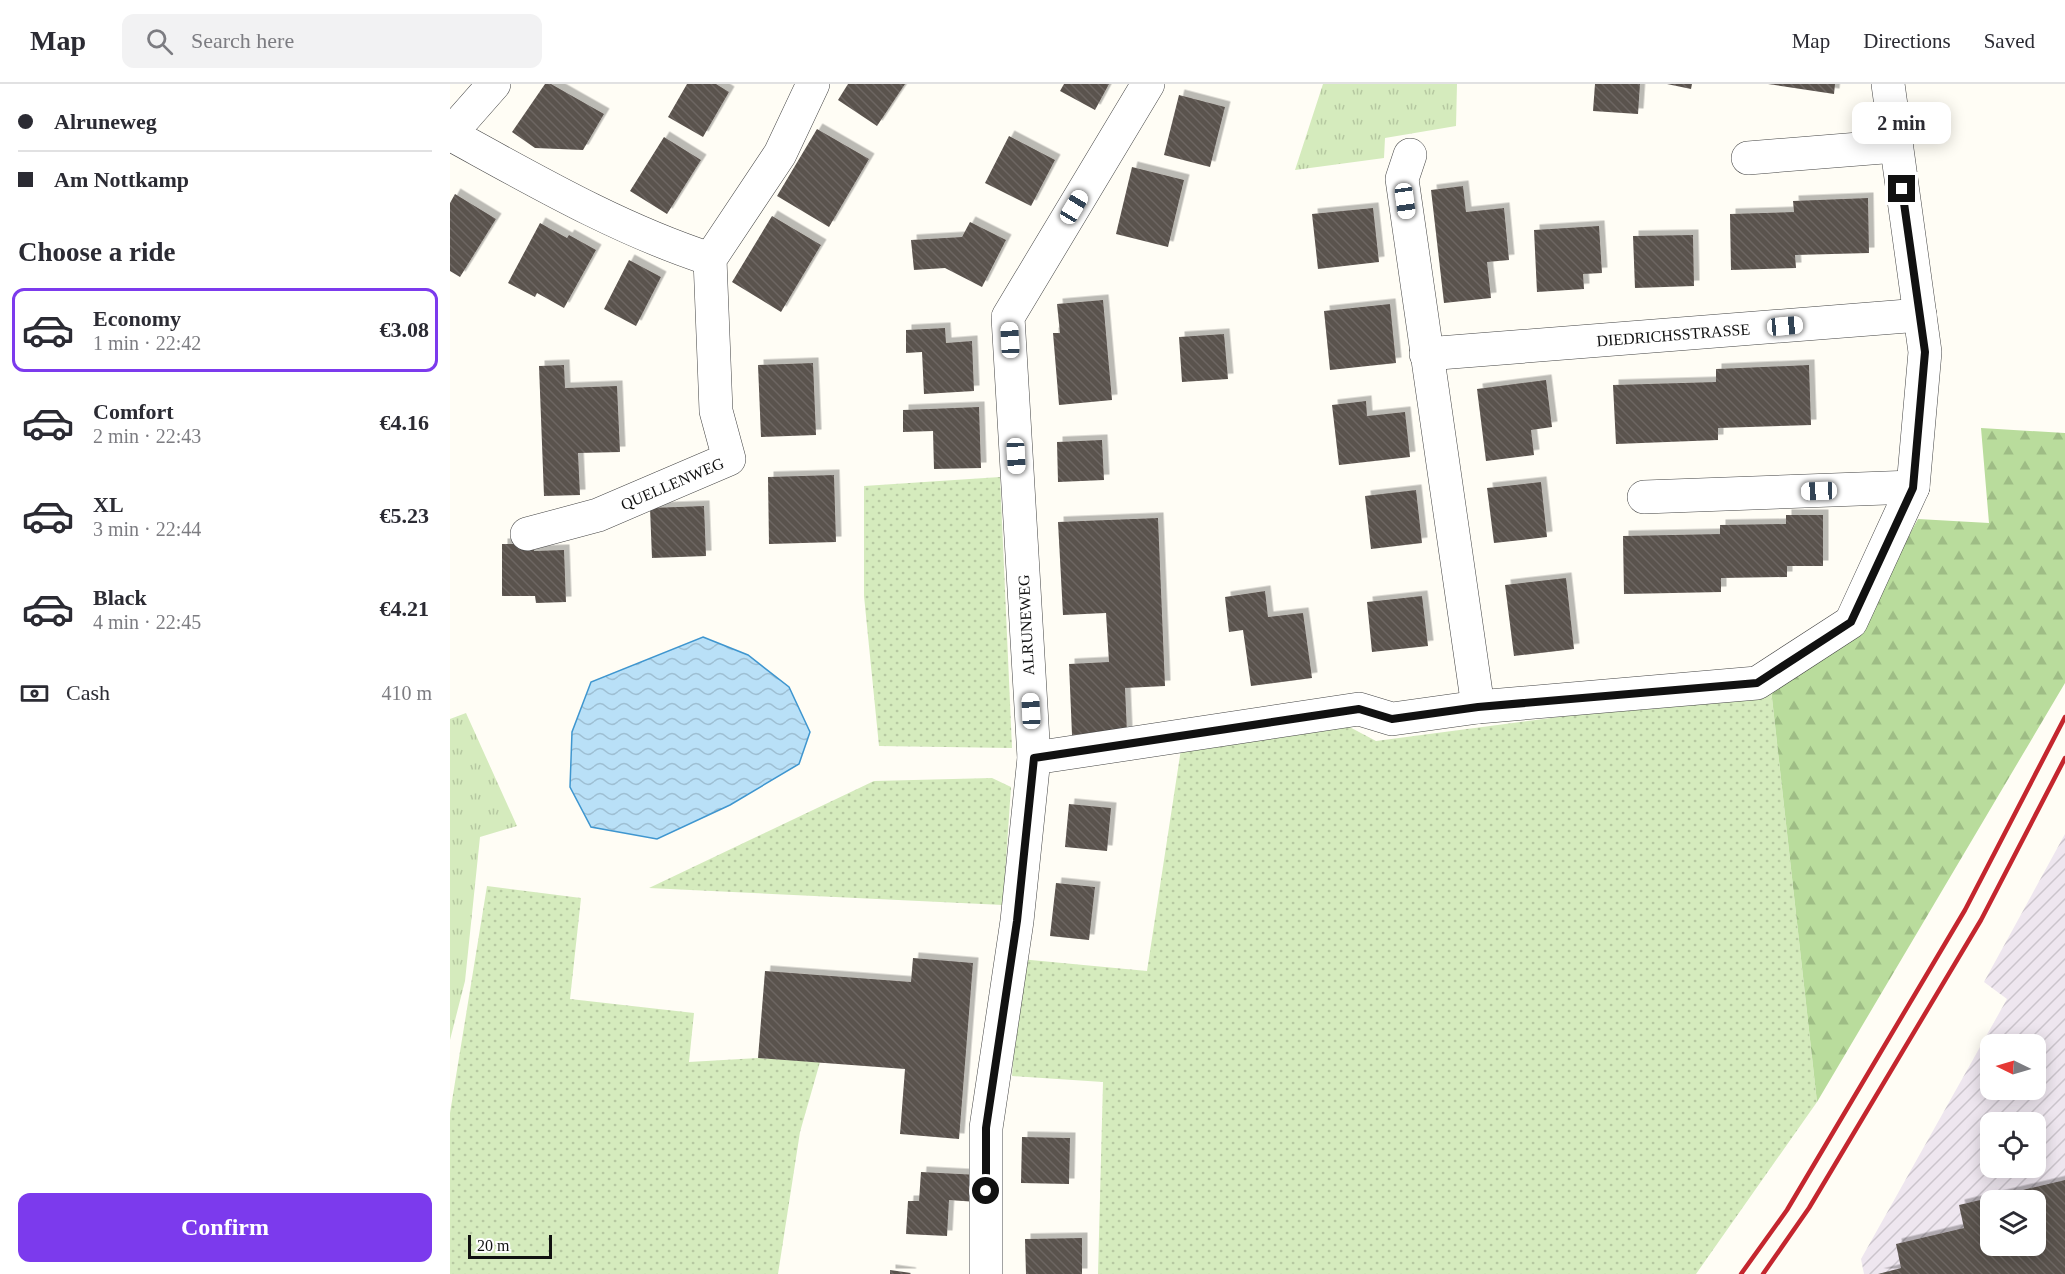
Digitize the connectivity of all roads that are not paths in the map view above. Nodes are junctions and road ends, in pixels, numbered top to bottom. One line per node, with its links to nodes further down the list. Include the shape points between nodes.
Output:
1 (495, 84): 5 (street)
2 (813, 84): 9 (street, via 780,154)
3 (1148, 84): 16 (street, ALRUNEWEG, via 1008,317)
4 (1888, 84): 6 (street)
5 (450, 134): 9 (street, via 657,242)
6 (1896, 146): 8 (street); 10 (street)
7 (1410, 155): 11 (street, via 1402,178)
8 (1748, 158)
9 (710, 259): 14 (street, QUELLENWEG, via 716,411 729,459 598,515)
10 (1920, 315): 11 (street, DIEDRICHSSTRASSE); 12 (street, via 1925,352)
11 (1426, 354): 15 (street)
12 (1913, 488): 13 (street); 15 (street, via 1851,622 1757,683)
13 (1644, 497)
14 (527, 534)
15 (1478, 707): 16 (street, via 1392,719 1359,709)
16 (1034, 758): 17 (street, ALRUNEWEG, via 1017,921 986,1128)
17 (986, 1274)

